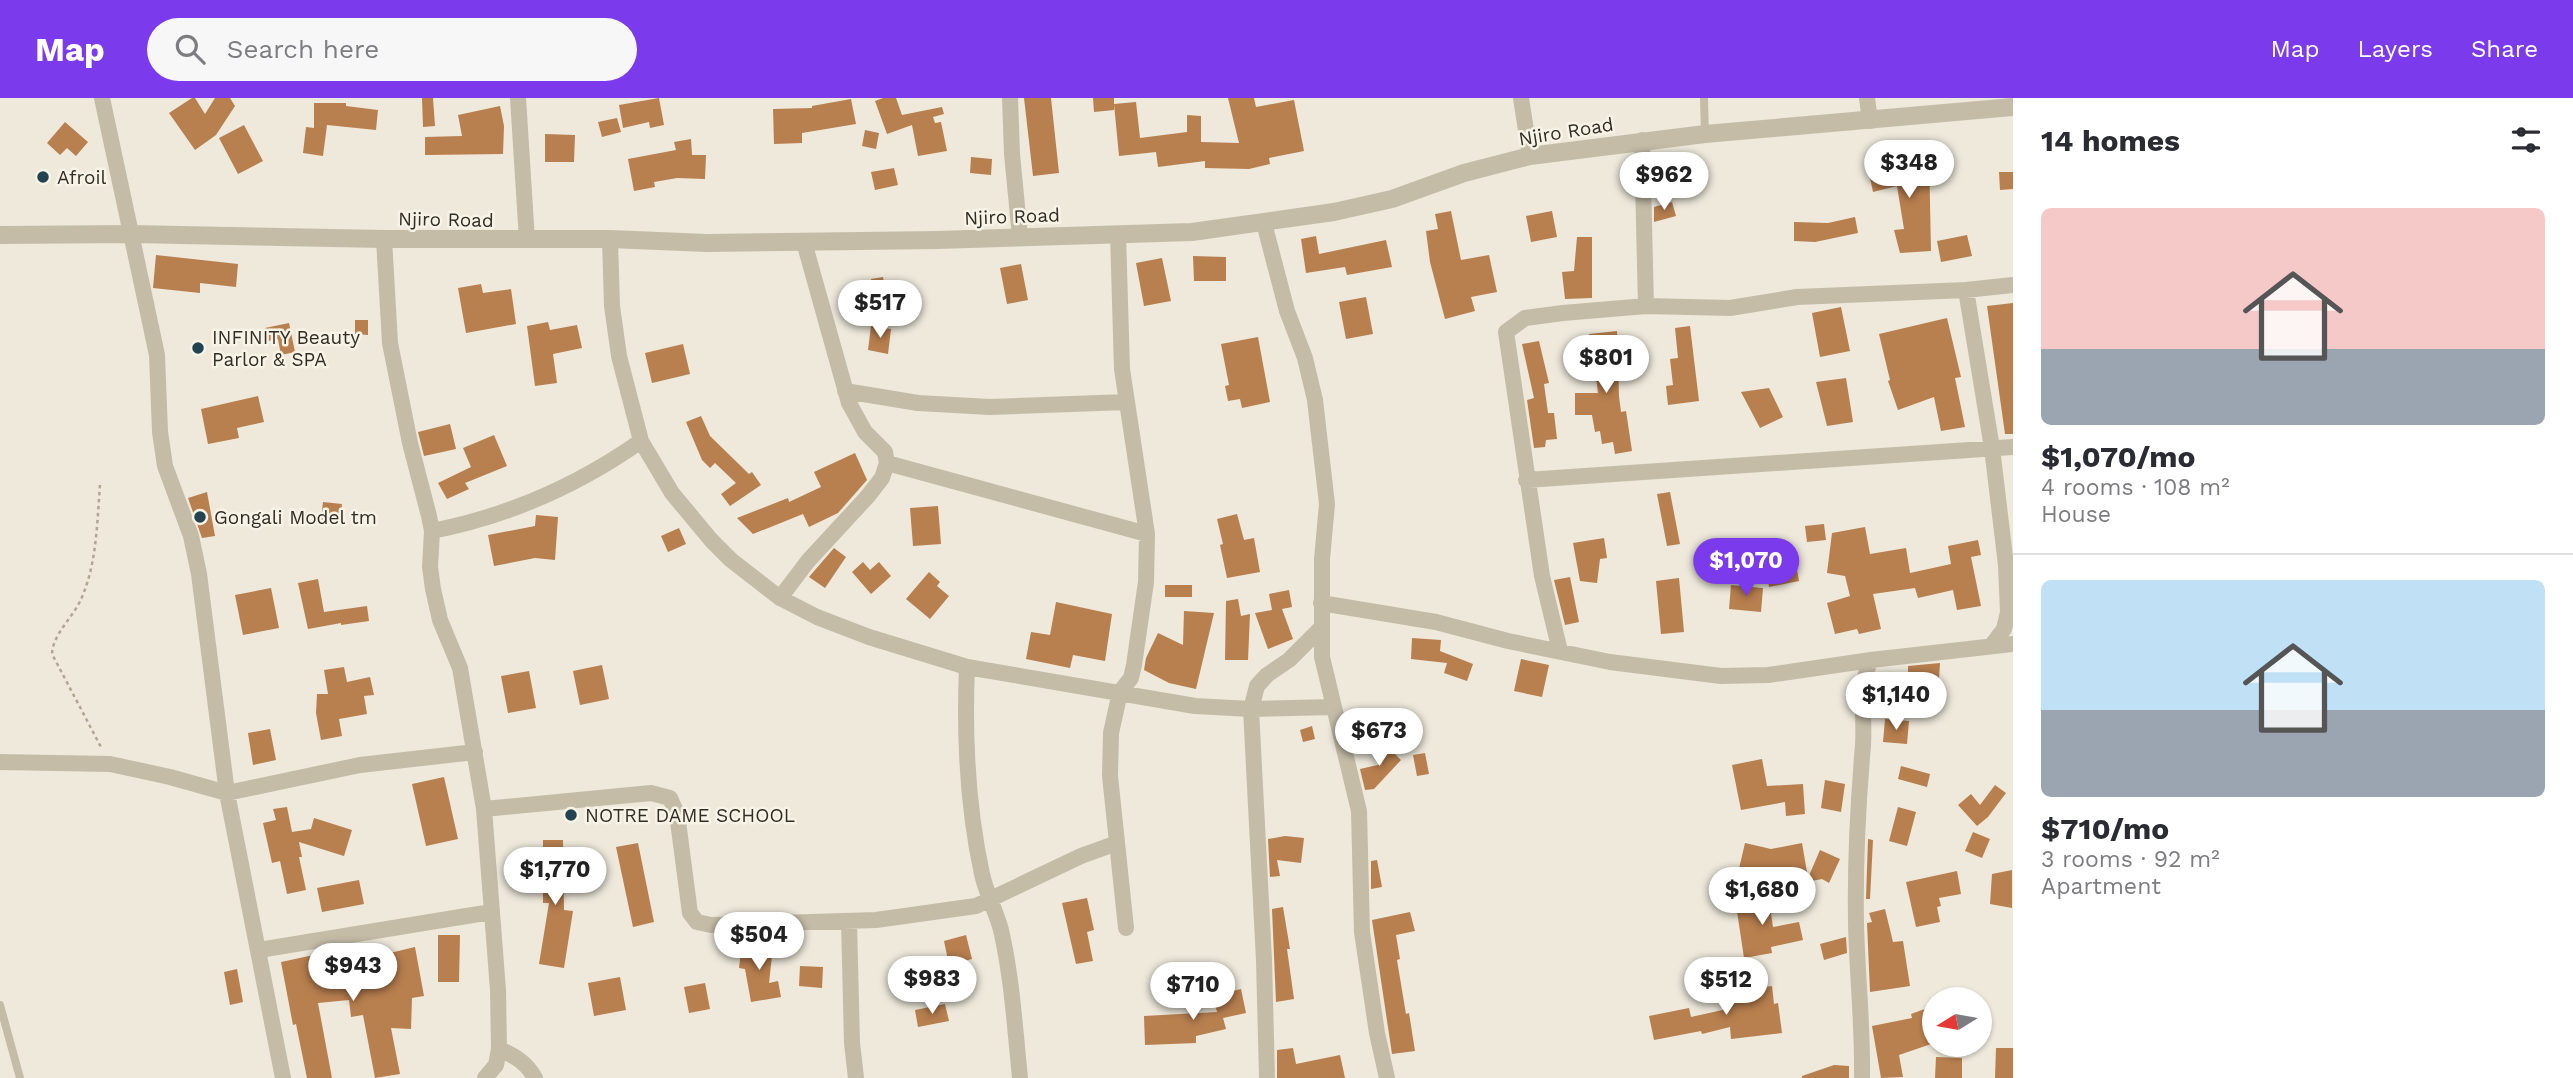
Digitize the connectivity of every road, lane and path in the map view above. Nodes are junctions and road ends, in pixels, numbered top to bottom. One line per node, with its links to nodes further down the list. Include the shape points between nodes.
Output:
1 (102, 98): 13 (street)
2 (518, 98): 19 (street)
3 (1010, 98): 16 (street)
4 (1521, 98): 11 (street)
5 (1704, 98): 9 (lane)
6 (1867, 98): 8 (street)
7 (2013, 107): 8 (street, Njiro Road)
8 (1870, 121): 9 (street, Njiro Road)
9 (1705, 134): 10 (street, Njiro Road)
10 (1642, 141): 11 (street, Njiro Road); 23 (street)
11 (1530, 156): 12 (street, Njiro Road, via 1392,199)
12 (1264, 223): 14 (street, Njiro Road, via 1192,232); 35 (street, via 1315,400 1327,504)
13 (132, 234): 15 (street, Njiro Road); 17 (street, Njiro Road); 48 (street, via 157,355 163,457 191,536 199,574)
14 (1118, 234): 16 (street, Njiro Road); 25 (street)
15 (0, 235)
16 (1020, 237): 20 (street, Njiro Road)
17 (384, 239): 19 (street, Njiro Road); 32 (street, via 390,343)
18 (610, 239): 19 (street, Njiro Road); 20 (street, Njiro Road); 26 (street, via 619,356)
19 (527, 240)
20 (804, 242): 24 (street)
21 (2013, 285): 22 (street)
22 (1966, 290): 23 (street, via 1797,298 1730,308); 28 (street)
23 (1646, 306): 30 (street, via 1525,318 1506,332)
24 (845, 391): 25 (street, via 990,407); 29 (street, via 859,423 885,452)
25 (1127, 402): 33 (street)
26 (641, 441): 32 (street, via 580,481 533,502); 34 (street, via 710,540)
27 (2013, 447): 28 (street)
28 (1992, 448): 30 (street); 38 (street, via 2008,612 2004,629)
29 (887, 463): 33 (street); 34 (street, via 868,496)
30 (1526, 480): 39 (street)
31 (100, 485): 47 (path, via 87,584 74,614 55,639 52,654)
32 (432, 531): 45 (street, via 433,589 460,668)
33 (1147, 534): 42 (street, via 1135,665)
34 (780, 598): 41 (street, via 869,637)
35 (1321, 603): 36 (street); 39 (street, via 1436,622)
36 (1321, 628): 43 (street, via 1322,657); 44 (street, via 1256,686)
37 (2013, 644): 38 (street)
38 (1991, 646): 40 (street)
39 (1560, 651): 40 (street, via 1610,663 1721,676 1768,676)
40 (1871, 660): 66 (street, via 1865,672 1857,845)
41 (967, 667): 42 (street); 51 (street, via 971,811)
42 (1120, 692): 44 (street, via 1161,702); 50 (street, via 1111,733 1110,776)
43 (1334, 708): 44 (street); 65 (street, via 1359,811 1362,932)
44 (1251, 709): 64 (street)
45 (475, 752): 48 (street, via 360,765); 49 (street)
46 (0, 762): 47 (street)
47 (110, 764): 48 (street)
48 (227, 793): 55 (street)
49 (484, 809): 52 (street); 53 (street, via 661,794 670,798 677,814 686,892 697,922)
50 (1117, 843): 51 (street); 54 (street)
51 (991, 900): 53 (street, via 956,910); 63 (street, via 1007,962)
52 (491, 912): 55 (street); 57 (street)
53 (849, 921): 62 (street)
54 (1126, 928)
55 (259, 950): 59 (street)
56 (0, 1005): 58 (lane)
57 (499, 1049): 60 (street, via 496,1065); 61 (street, via 518,1058)
58 (20, 1078)
59 (283, 1078)
60 (485, 1078)
61 (535, 1078)
62 (856, 1078)
63 (1020, 1078)
64 (1267, 1078)
65 (1387, 1078)
66 (1862, 1078)

